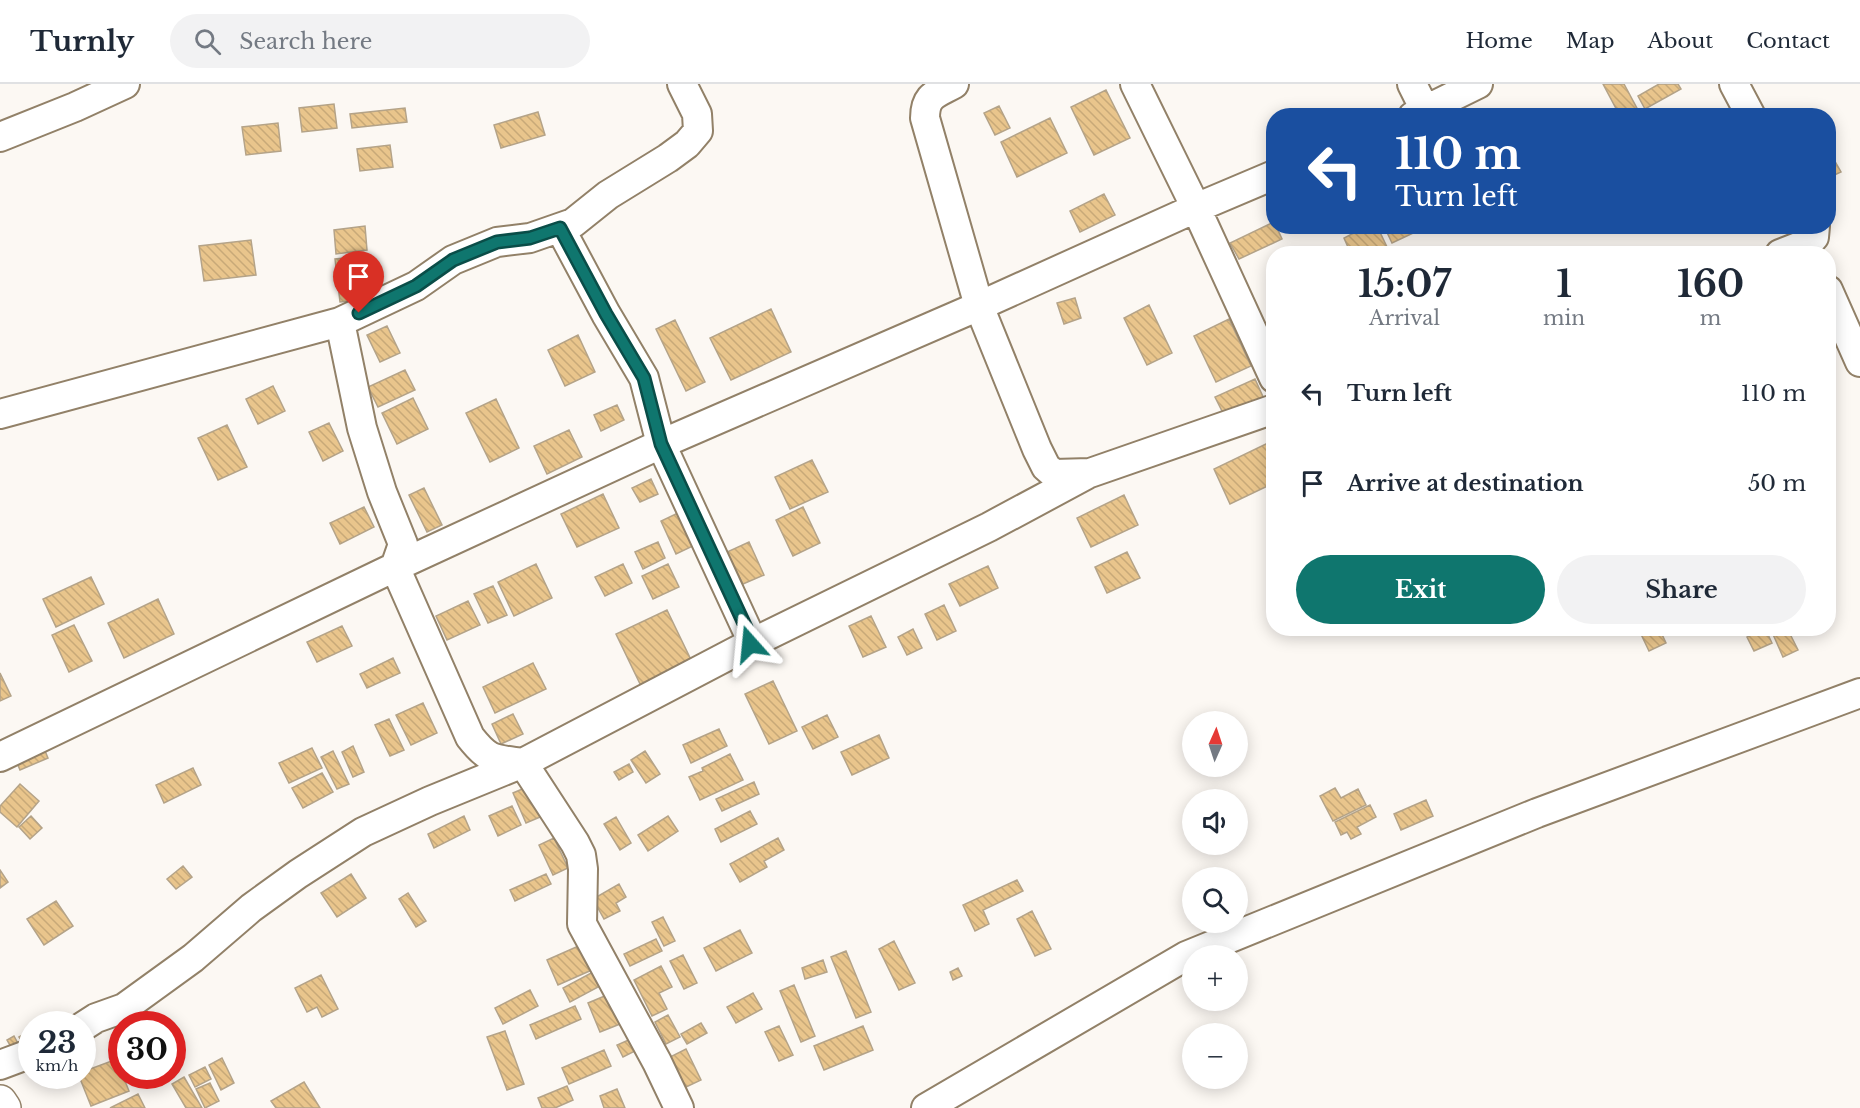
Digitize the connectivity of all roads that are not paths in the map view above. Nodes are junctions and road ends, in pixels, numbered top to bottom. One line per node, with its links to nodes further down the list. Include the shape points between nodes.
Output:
1 (125, 84): 8 (street)
2 (682, 84): 15 (street, via 697,114 698,131 687,144 608,195 573,224)
3 (954, 84): 16 (street, via 930,97 925,118)
4 (1135, 84): 14 (street)
5 (1412, 84): 9 (street)
6 (1478, 84): 10 (street)
7 (1734, 84): 11 (street)
8 (70, 96): 12 (street)
9 (1418, 108)
10 (1429, 108)
11 (1747, 108)
12 (0, 137)
13 (1266, 178): 14 (street)
14 (1196, 208): 16 (street); 19 (street)
15 (560, 228): 18 (street, via 530,238 497,242 453,260 416,286); 23 (street, via 644,378)
16 (979, 306): 23 (street); 24 (street, via 1046,468 1054,474)
17 (1836, 308): 20 (street)
18 (340, 322): 22 (street); 25 (street, via 362,428 403,544)
19 (1266, 361)
20 (1860, 362)
21 (1266, 411): 24 (street)
22 (0, 414)
23 (661, 444): 25 (street); 26 (street, via 748,632)
24 (1090, 473): 26 (street)
25 (395, 567): 28 (street); 29 (street, via 470,737 495,760)
26 (750, 644): 29 (street)
27 (1860, 693): 36 (street, via 1537,813 1186,956)
28 (0, 757)
29 (523, 763): 30 (street, via 363,832 251,908 193,958 124,1008); 35 (street, via 581,855 582,924)
30 (96, 1018)
31 (18, 1058): 32 (street)
32 (0, 1065)
33 (0, 1102): 34 (main road)
34 (4, 1108)
35 (679, 1108)
36 (926, 1108)

